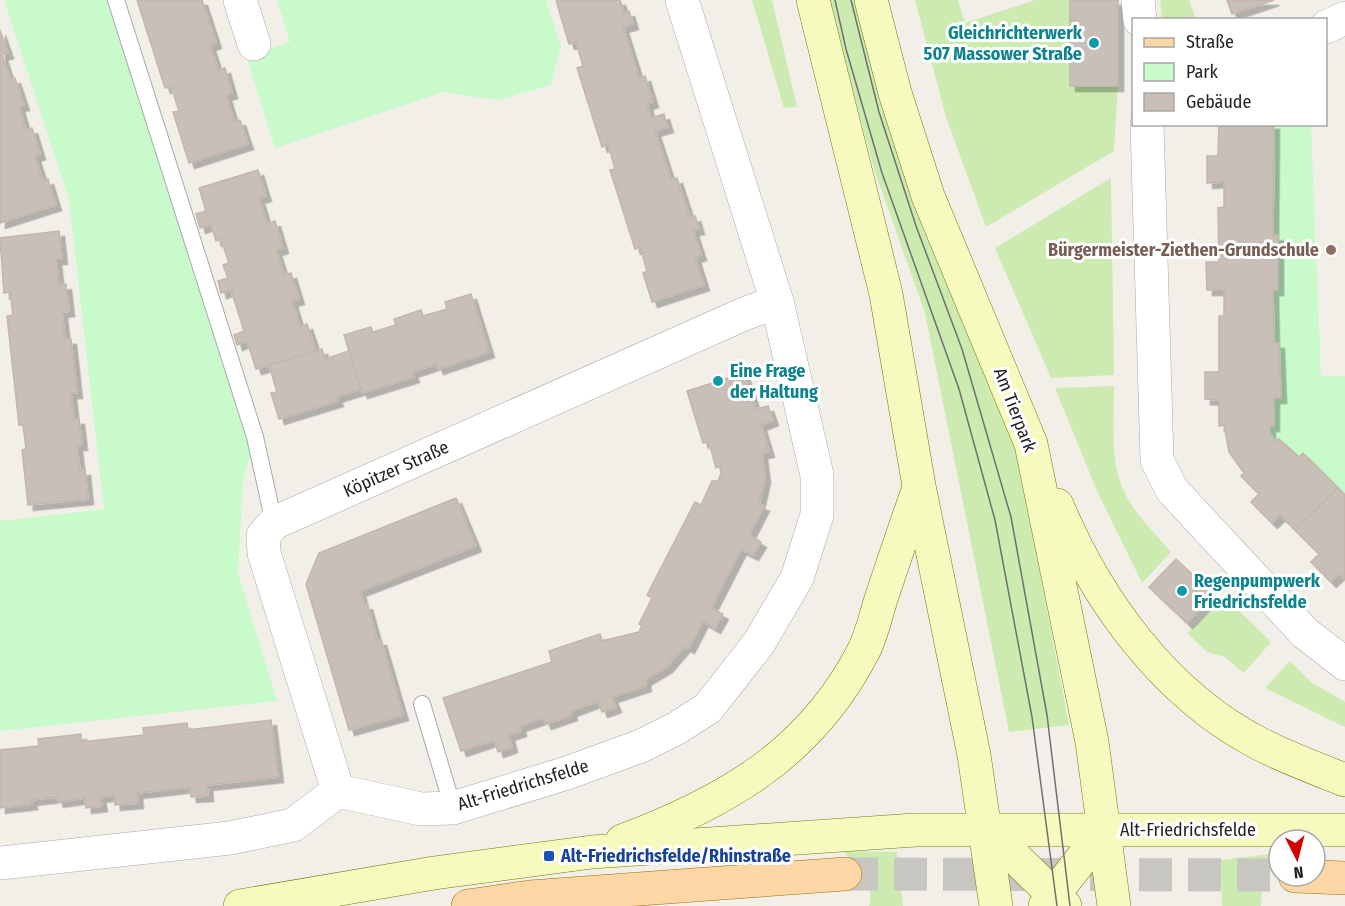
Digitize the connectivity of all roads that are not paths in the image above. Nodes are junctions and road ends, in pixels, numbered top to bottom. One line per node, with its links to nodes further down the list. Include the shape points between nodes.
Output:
1 (116, 0): 15 (lane, via 255,437)
2 (240, 0): 10 (street)
3 (682, 0): 12 (street)
4 (813, 0): 14 (main road, via 886,294)
5 (871, 0): 13 (main road, Am Tierpark, via 928,196)
6 (1138, 0): 7 (street)
7 (1140, 18)
8 (1345, 18): 9 (street)
9 (1327, 27)
10 (254, 44)
11 (1147, 126): 16 (street, via 1157,460 1172,490 1305,633)
12 (777, 302): 15 (street, Köpitzer Straße); 20 (street, Alt-Friedrichsfelde, via 817,475 817,515 797,578 759,644 708,708 677,728 641,746 567,773)
13 (1031, 444): 18 (main road, via 1091,576 1121,621 1163,671 1220,719 1259,744); 22 (main road, Am Tierpark, via 1092,742)
14 (919, 486): 21 (main road); 24 (main road, via 864,650 840,691 794,747 750,780 711,802)
15 (274, 523): 19 (street, via 263,536 264,553)
16 (1345, 664)
17 (422, 704): 20 (lane)
18 (1345, 780)
19 (338, 791): 20 (street, Alt-Friedrichsfelde, via 421,809); 25 (street, via 293,825 230,838)
20 (453, 808)
21 (987, 830): 22 (main road, Alt-Friedrichsfelde); 24 (main road, Alt-Friedrichsfelde, via 915,830); 29 (main road, Alt-Friedrichsfelde); 32 (main road)
22 (1104, 830): 23 (main road, Alt-Friedrichsfelde); 29 (main road, Alt-Friedrichsfelde); 33 (main road, Am Tierpark)
23 (1345, 830)
24 (592, 852): 30 (main road, Alt-Friedrichsfelde, via 434,873)
25 (0, 863)
26 (845, 874): 31 (main road, via 530,897)
27 (1327, 877): 28 (main road)
28 (1345, 878)
29 (1054, 902)
30 (240, 906)
31 (468, 906)
32 (996, 906)
33 (1114, 906)

